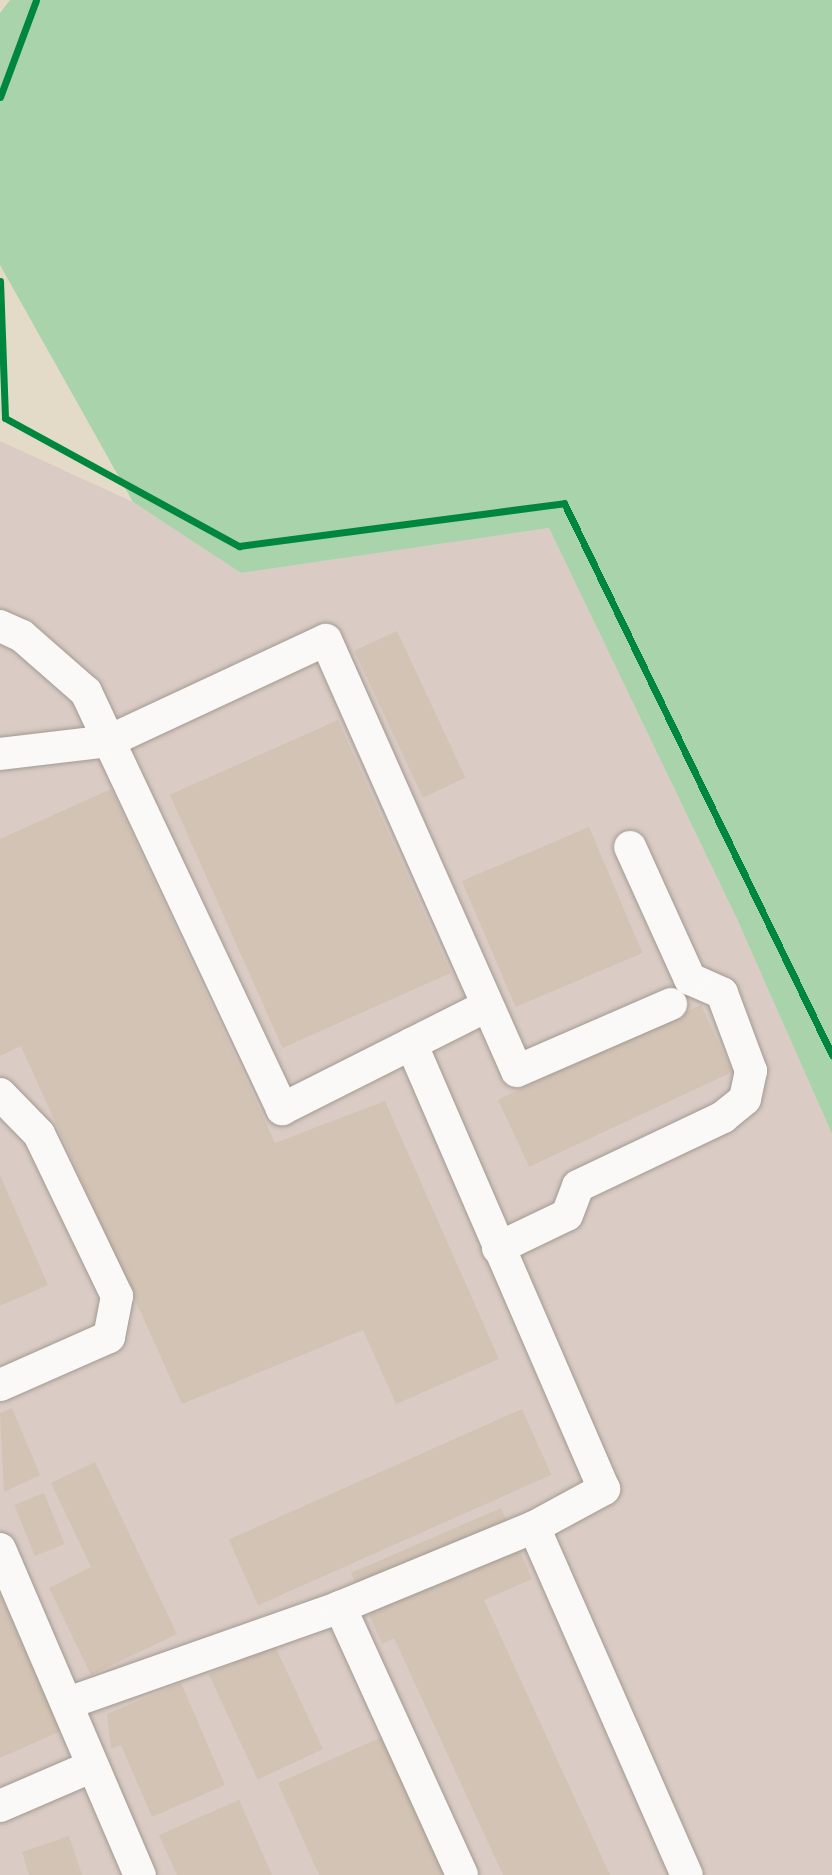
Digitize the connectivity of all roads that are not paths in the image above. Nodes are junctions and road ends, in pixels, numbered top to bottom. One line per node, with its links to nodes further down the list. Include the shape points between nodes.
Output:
1 (0, 626): 2 (lane, via 22,636 86,692)
2 (108, 741): 3 (lane); 6 (lane, via 326,640); 7 (lane, via 282,1109)
3 (0, 754)
4 (630, 847): 9 (lane, via 690,979 722,993 751,1071 746,1099 723,1117 578,1186 567,1215)
5 (671, 1004): 6 (lane, via 517,1071)
6 (485, 1007): 7 (lane)
7 (411, 1044): 9 (lane)
8 (0, 1094): 10 (lane, via 38,1134 117,1296 109,1337)
9 (498, 1248): 11 (lane, via 604,1489)
10 (0, 1385)
11 (534, 1527): 13 (lane); 19 (lane)
12 (0, 1549): 14 (lane)
13 (341, 1607): 14 (lane); 18 (lane)
14 (68, 1703): 15 (lane)
15 (93, 1766): 16 (lane); 17 (lane)
16 (0, 1806)
17 (140, 1875)
18 (462, 1875)
19 (687, 1875)

